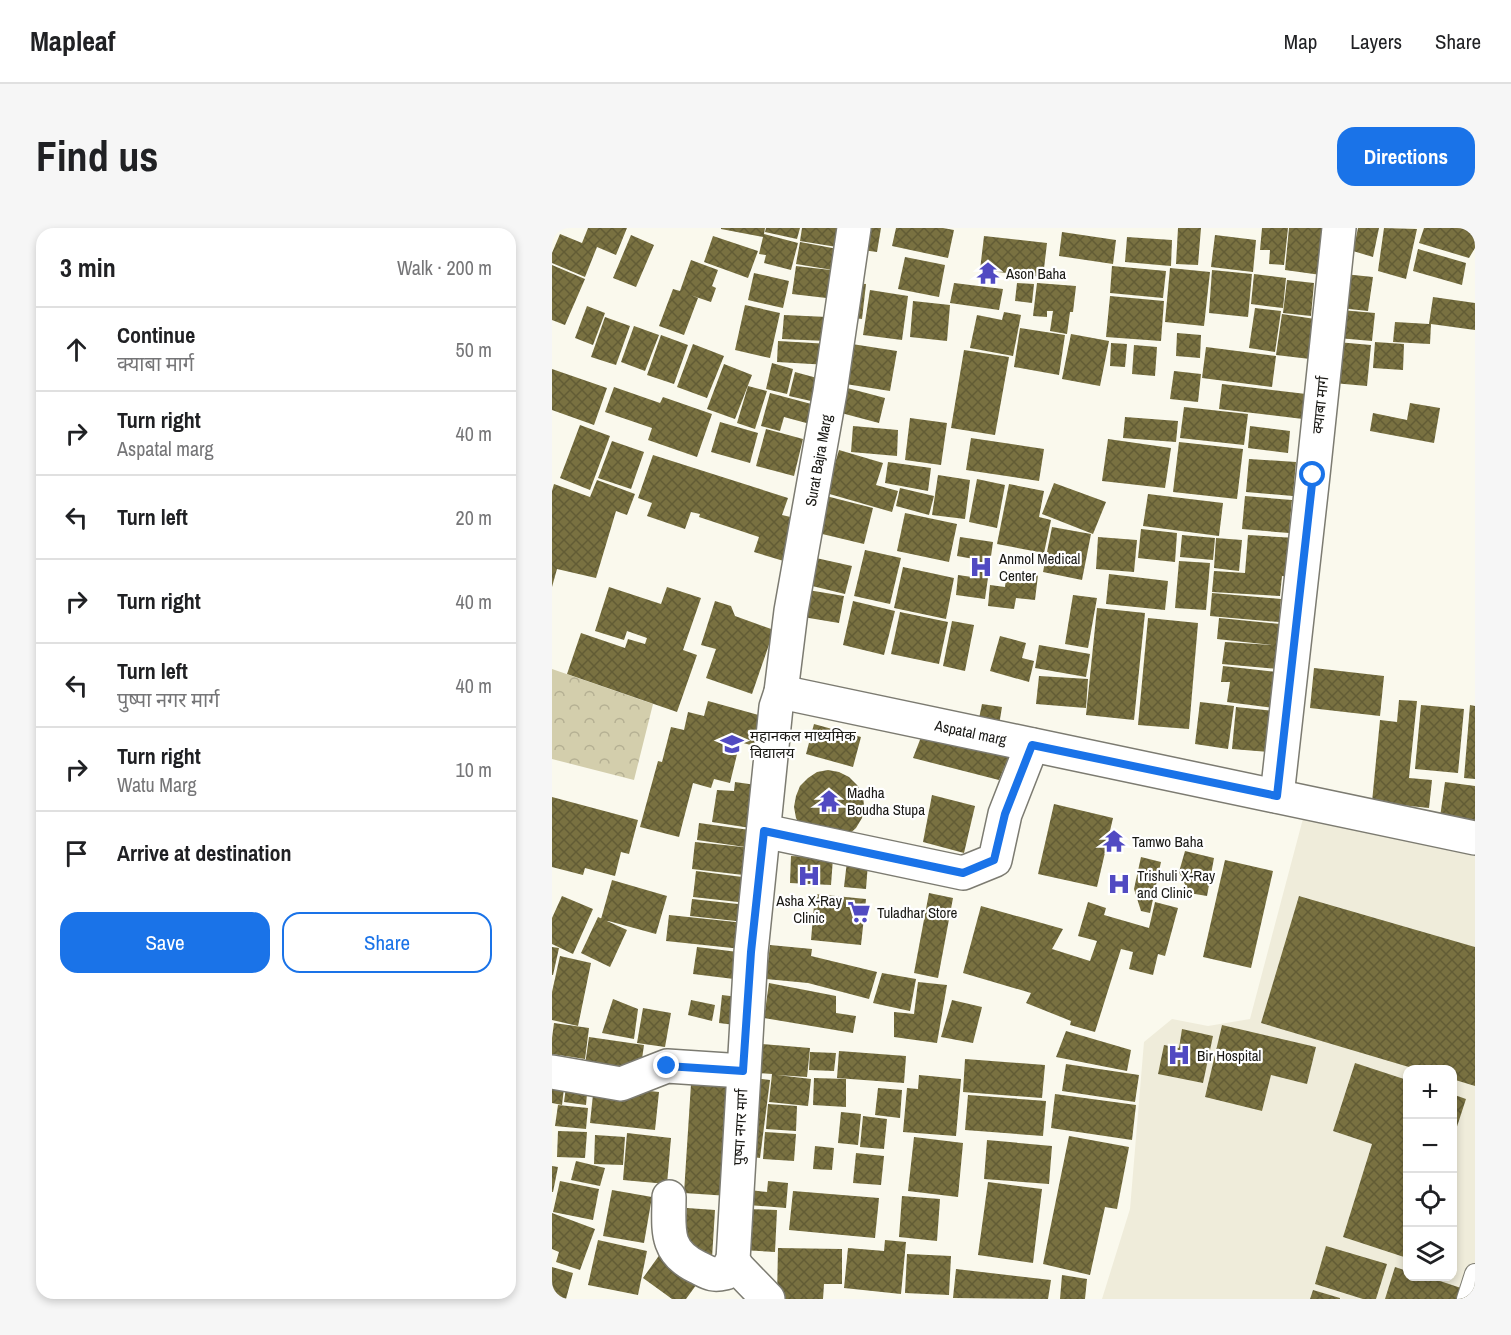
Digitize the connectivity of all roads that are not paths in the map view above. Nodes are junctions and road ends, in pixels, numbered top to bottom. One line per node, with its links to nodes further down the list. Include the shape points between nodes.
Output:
1 (854, 228): 3 (street, Surat Bajra Marg)
2 (1339, 228): 5 (street, क्याबा मार्ग)
3 (781, 692): 4 (street, Aspatal marg); 6 (street, पुष्पा नगर मार्ग, via 776,707)
4 (1032, 745): 5 (street, Aspatal marg); 6 (street, via 1005,814 994,860 963,873)
5 (1277, 796): 7 (street, Aspatal marg)
6 (764, 831): 8 (street, पुष्पा नगर मार्ग)
7 (1475, 838)
8 (743, 1071): 9 (street, via 667,1066 621,1084); 11 (street, पुष्पा नगर मार्ग)
9 (552, 1072)
10 (669, 1197): 11 (street, via 671,1243 679,1255 713,1275 725,1273)
11 (733, 1260): 13 (street)
12 (1475, 1274): 14 (lane)
13 (768, 1299)
14 (1467, 1299)

